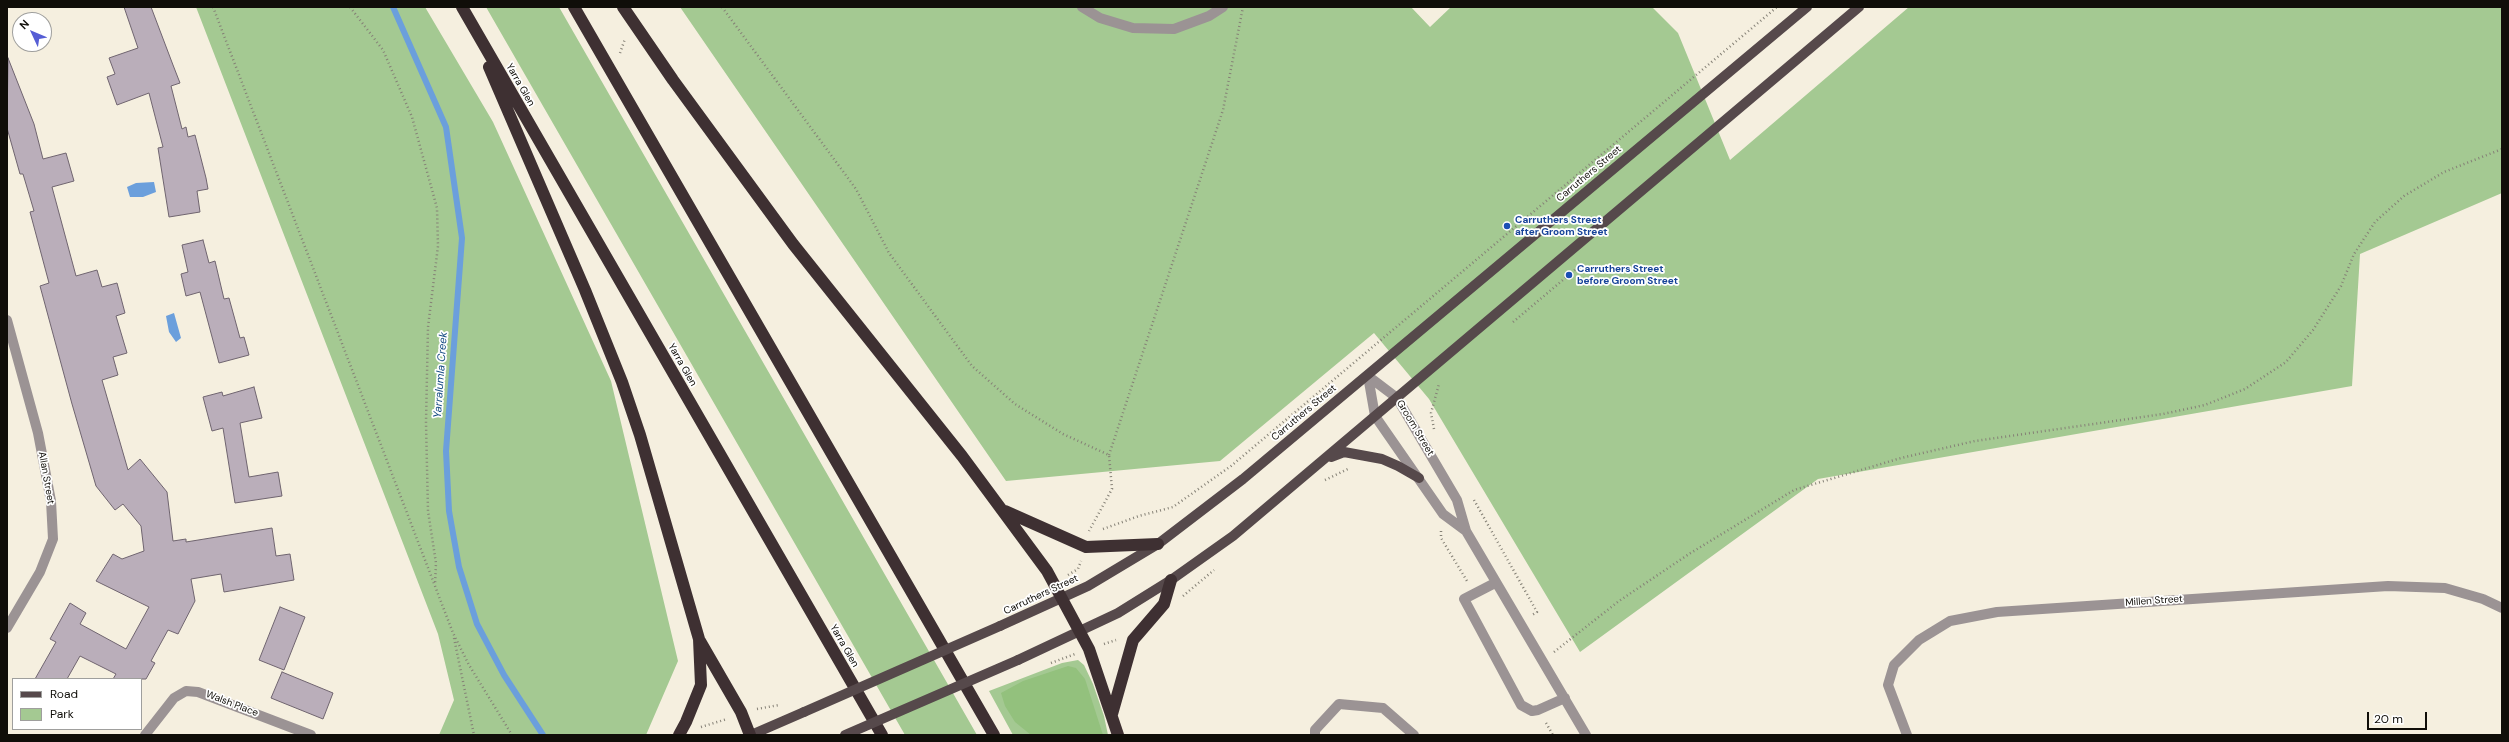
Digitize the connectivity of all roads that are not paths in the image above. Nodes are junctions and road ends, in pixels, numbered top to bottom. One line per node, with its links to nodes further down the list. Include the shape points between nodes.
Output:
1 (574, 7): 32 (highway)
2 (623, 7): 14 (highway, via 793,244)
3 (1082, 7): 4 (street, via 1100,18 1133,28 1174,29 1209,16)
4 (1223, 7)
5 (1807, 7): 9 (main road, Carruthers Street)
6 (1860, 7): 10 (main road)
7 (464, 12): 23 (highway, via 585,290 622,382 640,435); 31 (highway, Yarra Glen)
8 (7, 320): 21 (street, Allan Street, via 38,433 51,501 53,539 40,572)
9 (1368, 376): 10 (street, Groom Street); 11 (street, Groom Street); 16 (main road, Carruthers Street, via 1243,479)
10 (1397, 398): 11 (main road); 15 (street, Groom Street, via 1457,500)
11 (1375, 416): 12 (main road); 13 (street, Groom Street)
12 (1324, 460): 13 (main road, via 1344,452 1362,455 1398,466); 17 (main road, via 1233,536)
13 (1418, 478): 15 (street, Groom Street, via 1443,514)
14 (1004, 510): 16 (highway, via 1086,547); 19 (highway)
15 (1466, 531): 18 (street, Groom Street)
16 (1158, 544): 19 (main road, Carruthers Street, via 1088,586)
17 (1171, 580): 22 (main road, via 1118,613); 25 (highway, via 1164,604 1133,640)
18 (1495, 582): 24 (street, Groom Street); 24 (street, via 1464,600 1521,705 1532,711)
19 (1062, 597): 22 (highway); 29 (main road, Carruthers Street, bridge)
20 (2502, 608): 37 (street, Millen Street, via 2483,599 2444,588 2388,586 1997,612 1950,621 1919,640 1894,665 1888,685)
21 (7, 628)
22 (1080, 630): 25 (highway); 30 (main road, bridge, via 1018,660)
23 (698, 639): 28 (highway, via 700,685); 29 (highway, via 741,712)
24 (1565, 698): 36 (street, Groom Street)
25 (1112, 714): 33 (highway)
26 (145, 735): 27 (street, Walsh Place, via 174,698 186,691 192,691)
27 (311, 735)
28 (679, 735)
29 (751, 735)
30 (845, 735)
31 (882, 735)
32 (994, 735)
33 (1118, 735)
34 (1315, 735): 35 (street, via 1315,730 1339,704 1383,708)
35 (1414, 735)
36 (1586, 735)
37 (1907, 735)

